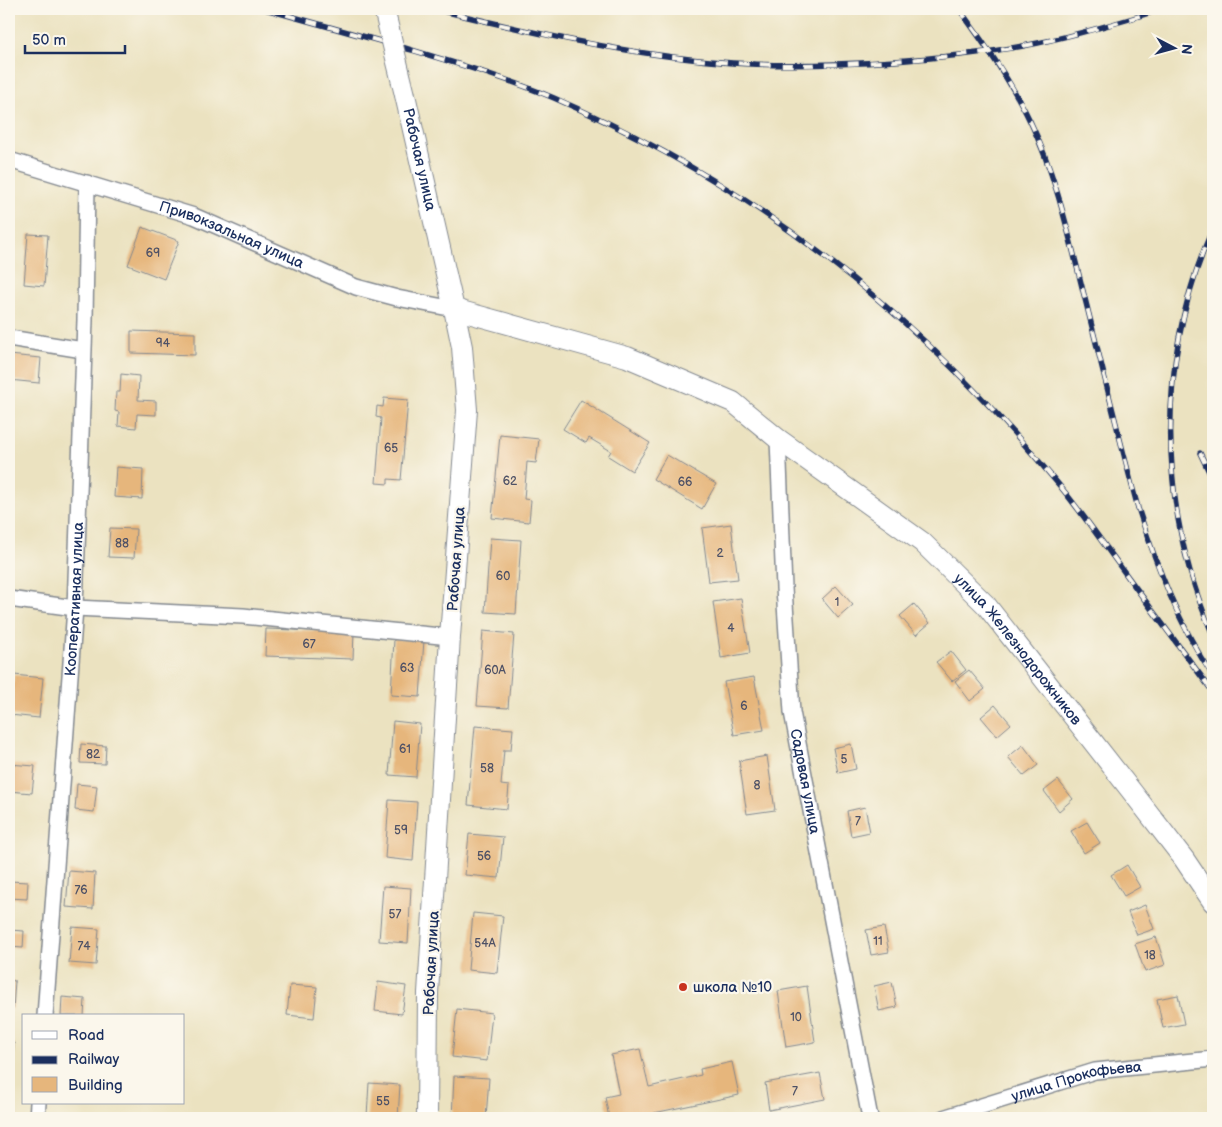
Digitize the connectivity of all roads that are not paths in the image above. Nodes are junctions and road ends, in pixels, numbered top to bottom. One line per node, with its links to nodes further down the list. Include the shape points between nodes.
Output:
1 (384, 9): 4 (street, Рабочая улица, bridge)
2 (9, 160): 3 (street, Привокзальная улица)
3 (87, 183): 4 (street, Привокзальная улица, via 194,216 356,287); 6 (street, Кооперативная улица)
4 (454, 309): 7 (street, улица Железнодорожников, via 627,357 733,402); 10 (street, Рабочая улица, via 462,347 467,410)
5 (9, 338): 6 (street)
6 (83, 350): 9 (street, Кооперативная улица)
7 (778, 439): 11 (street, улица Железнодорожников, via 922,542 986,605 1150,815); 17 (street, Садовая улица, via 792,712)
8 (9, 599): 9 (street)
9 (75, 608): 10 (street, via 243,616); 12 (street, Кооперативная улица)
10 (450, 637): 16 (street, Рабочая улица, via 428,993)
11 (1213, 902)
12 (45, 1014)
13 (1213, 1059): 18 (street, улица Прокофьева, via 1095,1072)
14 (38, 1104): 15 (street)
15 (37, 1118)
16 (427, 1118)
17 (870, 1118)
18 (943, 1118)

